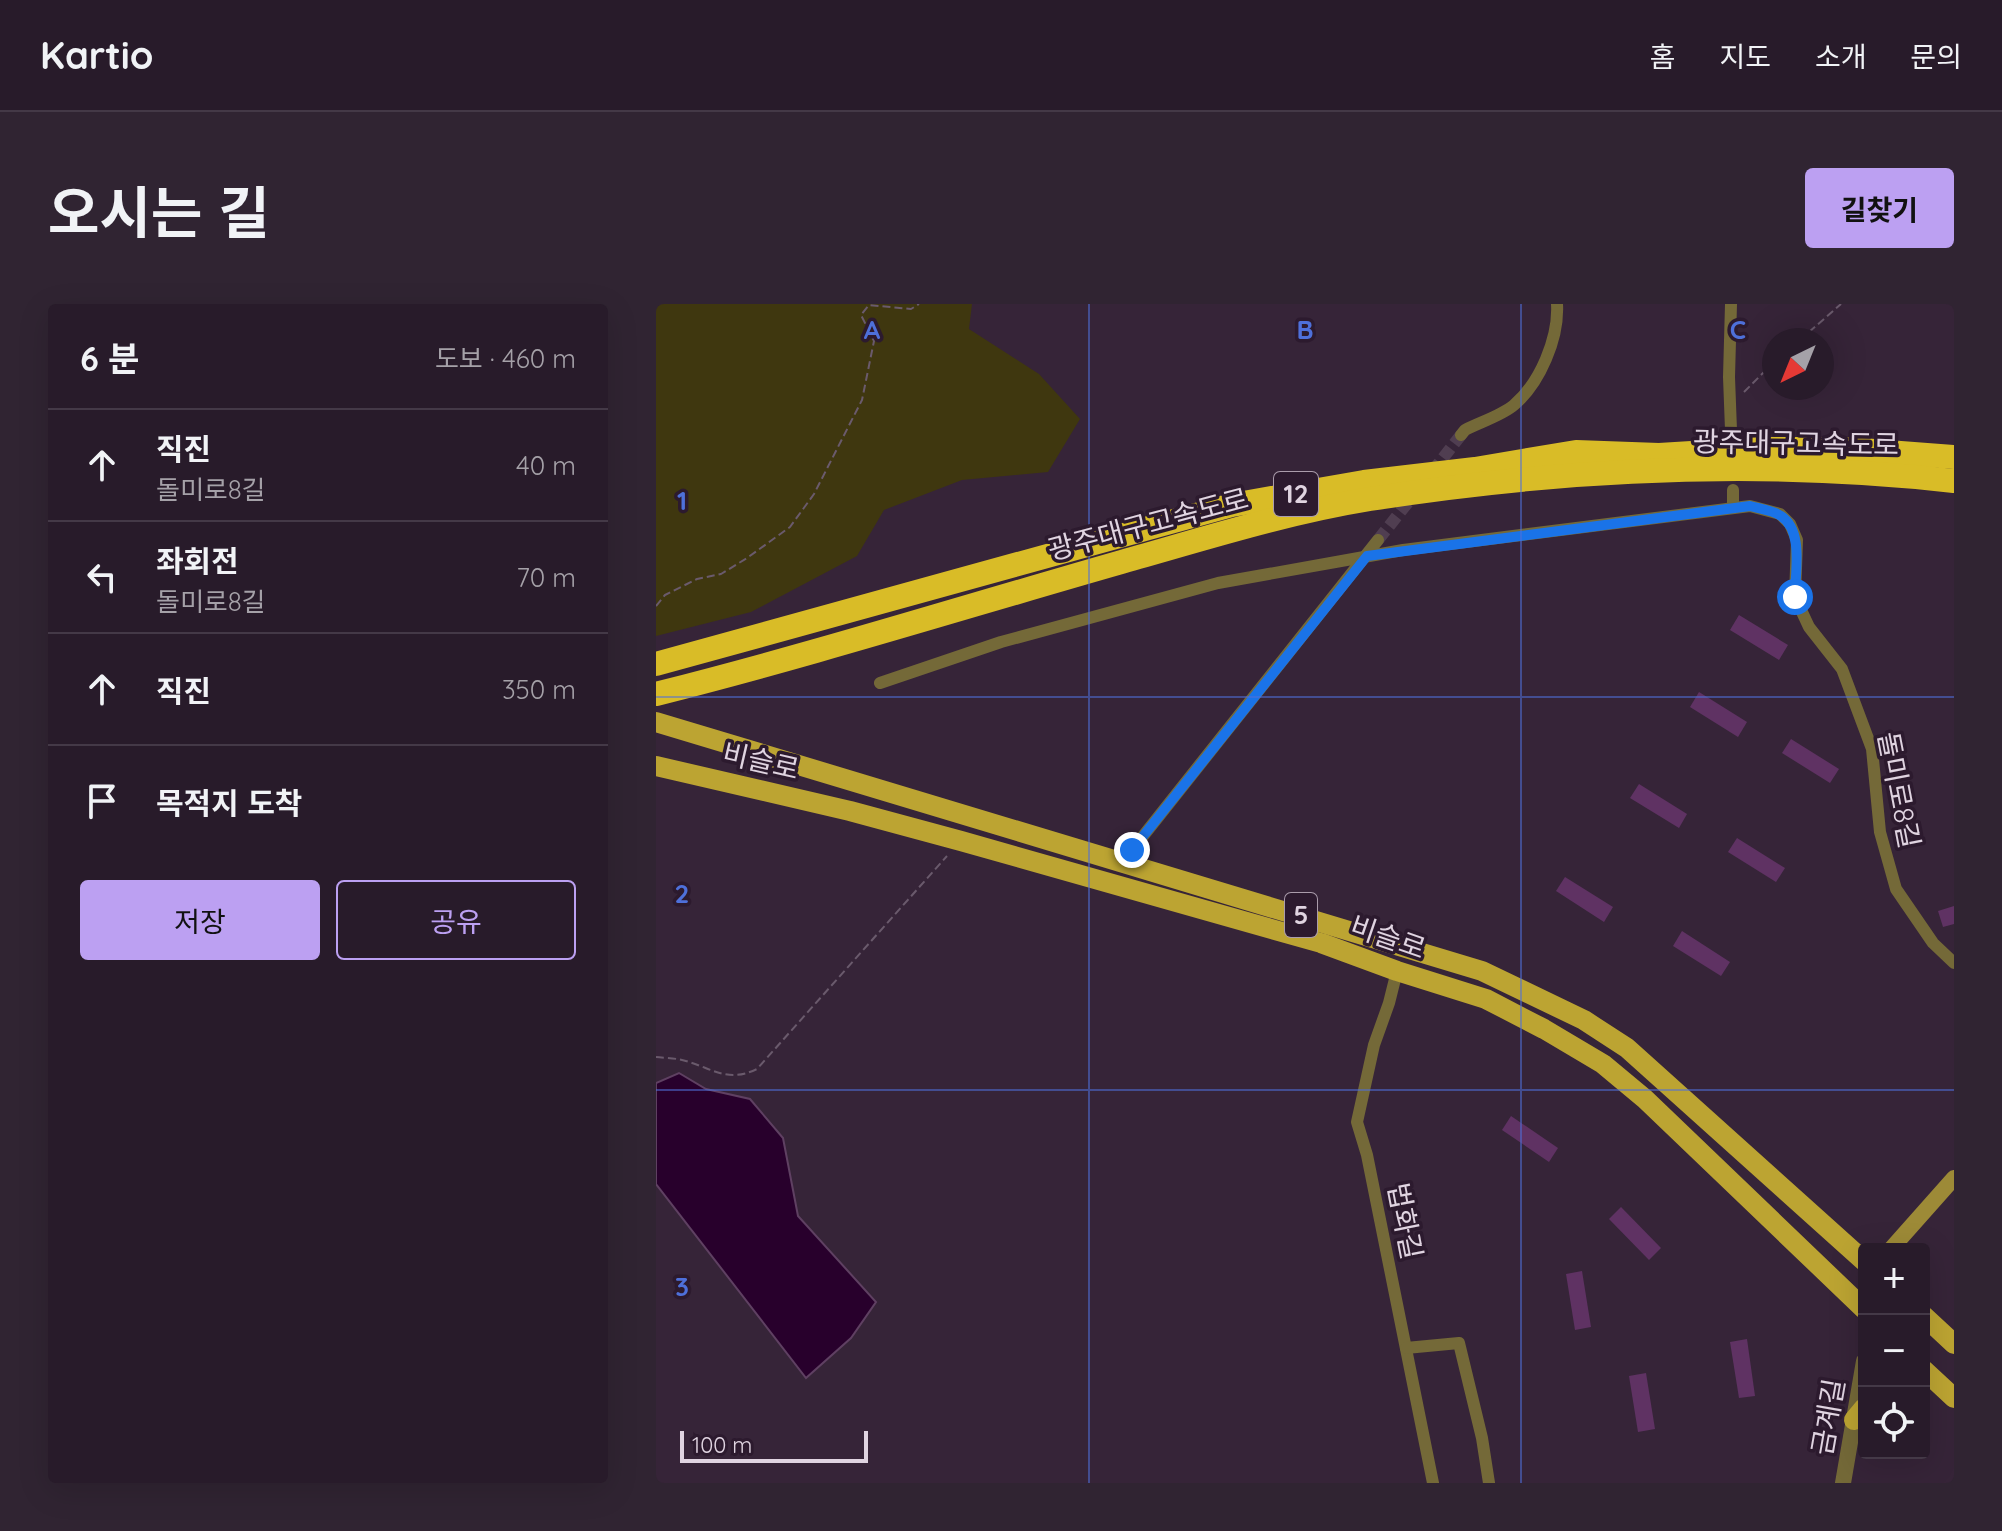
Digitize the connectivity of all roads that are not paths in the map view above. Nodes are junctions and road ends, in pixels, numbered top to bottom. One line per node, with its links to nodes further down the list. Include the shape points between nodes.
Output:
1 (1557, 304): 4 (street, via 1536,380 1514,406)
2 (1731, 304): 3 (street)
3 (1731, 430)
4 (1461, 435)
5 (1954, 457): 11 (highway, 광주대구고속도로 / 12, via 1848,449 1576,452 1364,482 1232,505)
6 (1954, 481): 13 (highway, 광주대구고속도로 / 12, via 1855,471 1650,471 1368,499 1238,529)
7 (1733, 490): 8 (street)
8 (1733, 508): 10 (street, 돌미로8길); 17 (street, 돌미로8길, via 1750,506 1780,514 1790,524 1797,540 1795,597 1809,627 1842,669 1872,749 1880,832 1896,889 1933,943)
9 (1378, 540): 10 (street)
10 (1367, 556): 12 (street, 돌미로8길, via 1218,583 1001,642); 16 (street)
11 (656, 664)
12 (880, 683)
13 (665, 692)
14 (656, 722): 21 (main road, 비슬로 / 5, via 1482,971 1584,1020 1627,1048)
15 (656, 766): 18 (main road, 비슬로 / 5, via 961,841 1321,943)
16 (1132, 850)
17 (1954, 963)
18 (1397, 971): 22 (main road, 비슬로 / 5, via 1486,999 1603,1064); 25 (street, 법화길, via 1357,1122)
19 (1954, 1178): 20 (main road)
20 (1896, 1243)
21 (1858, 1256)
22 (1858, 1303)
23 (1930, 1322): 24 (main road)
24 (1954, 1344)
25 (1406, 1348): 29 (street, 법화길); 30 (street, via 1459,1343)
26 (1930, 1380): 27 (main road)
27 (1954, 1398)
28 (1858, 1418): 31 (street, 금계길)
29 (1433, 1483)
30 (1489, 1483)
31 (1843, 1483)

